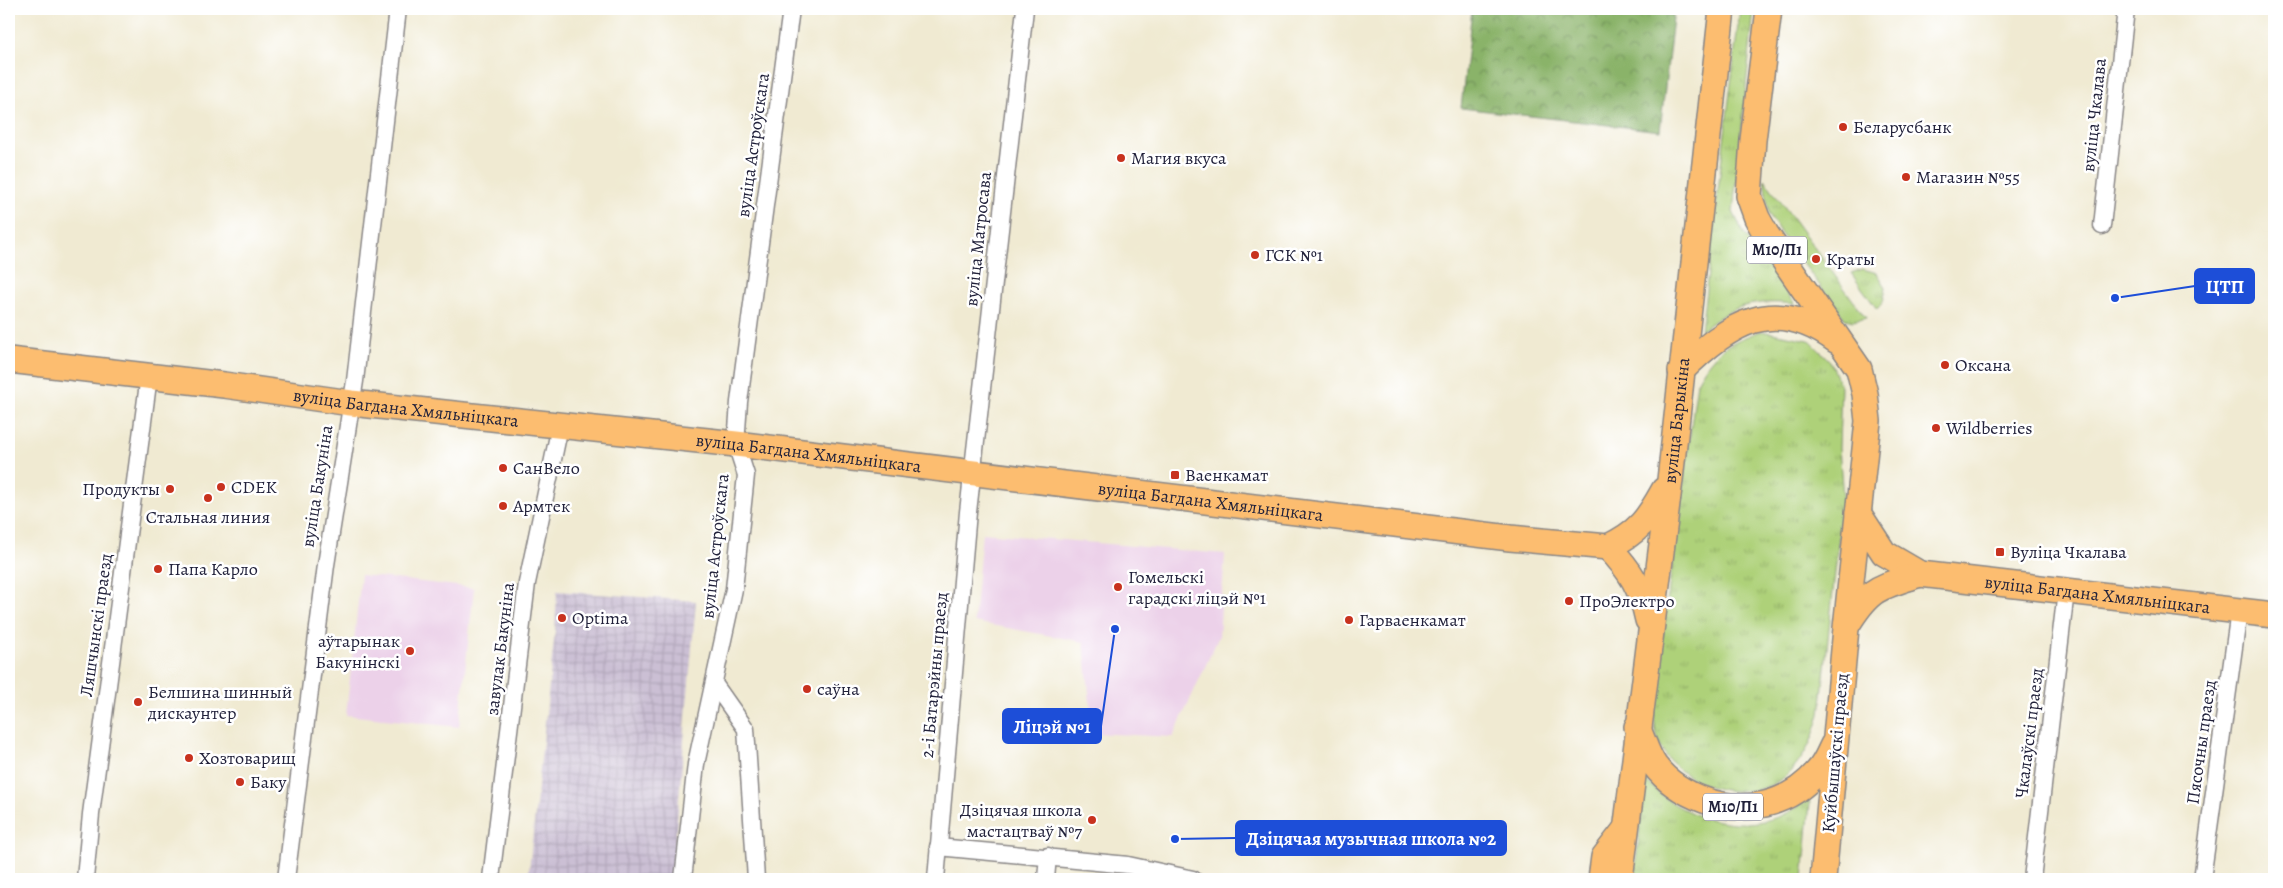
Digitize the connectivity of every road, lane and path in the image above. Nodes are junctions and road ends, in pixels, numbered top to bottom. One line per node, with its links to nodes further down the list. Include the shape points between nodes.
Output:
1 (398, 9): 12 (street, вуліца Бакуніна)
2 (791, 9): 14 (street, вуліца Астроўскага)
3 (1025, 9): 15 (street, вуліца Матросава)
4 (1722, 9): 10 (main road, вуліца Барыкіна)
5 (1769, 9): 8 (main road, М10/П1, via 1749,196 1766,234)
6 (2126, 9): 7 (street, вуліца Чкалава)
7 (2102, 226)
8 (1845, 347): 10 (main road, М10/П1, via 1824,330 1799,322 1776,317 1750,319 1705,347); 17 (main road, М10/П1, via 1859,369 1868,421)
9 (9, 360): 11 (main road, вуліца Багдана Хмяльніцкага)
10 (1681, 371): 16 (main road, вуліца Барыкіна)
11 (149, 376): 12 (main road, вуліца Багдана Хмяльніцкага); 31 (street, Ляшчынскі праезд)
12 (350, 403): 13 (main road, вуліца Багдана Хмяльніцкага); 32 (street, вуліца Бакуніна)
13 (560, 426): 14 (main road, вуліца Багдана Хмяльніцкага); 33 (street, завулак Бакуніна, via 527,583)
14 (736, 444): 15 (main road, вуліца Багдана Хмяльніцкага); 25 (street, вуліца Астроўскага, via 746,475 734,589)
15 (973, 474): 18 (main road, вуліца Багдана Хмяльніцкага); 29 (street, 2-і Батарэйны праезд)
16 (1670, 480): 18 (main road, via 1643,525 1629,537); 24 (main road, вуліца Барыкіна)
17 (1858, 513): 19 (main road, via 1884,553); 23 (main road, М10/П1)
18 (1608, 547): 24 (main road, via 1635,579)
19 (1920, 574): 20 (main road, вуліца Багдана Хмяльніцкага); 23 (main road, via 1879,588 1862,601)
20 (2066, 591): 21 (main road, вуліца Багдана Хмяльніцкага); 42 (street, Чкалаўскі праезд)
21 (2239, 611): 22 (main road, вуліца Багдана Хмяльніцкага); 43 (street, Пясочны праезд)
22 (2274, 615)
23 (1846, 628): 27 (main road, Куйбышаўскі праезд / М10/П1)
24 (1650, 633): 26 (main road, вуліца Барыкіна)
25 (714, 685): 34 (street, вуліца Астроўскага, via 696,764); 35 (street, via 746,729)
26 (1637, 727): 27 (main road, М10/П1, via 1654,765 1672,784 1722,806 1741,808 1763,806 1786,797 1805,784 1820,770); 28 (main road, вуліца Барыкіна)
27 (1837, 738): 41 (main road, Куйбышаўскі праезд / М10/П1)
28 (1625, 830): 39 (main road, via 1604,856); 40 (main road, вуліца Барыкіна)
29 (938, 847): 30 (street); 36 (street, 2-і Батарэйны праезд)
30 (1048, 856): 37 (street); 38 (street, via 1128,865)
31 (85, 879)
32 (286, 879)
33 (491, 879)
34 (683, 879)
35 (756, 879)
36 (936, 879)
37 (1046, 879)
38 (1193, 879)
39 (1601, 879)
40 (1620, 879)
41 (1823, 879)
42 (2032, 879)
43 (2202, 879)

